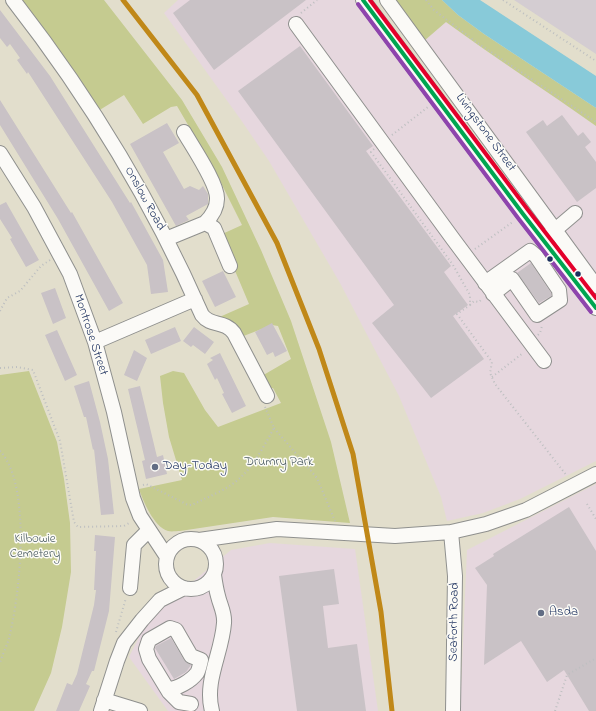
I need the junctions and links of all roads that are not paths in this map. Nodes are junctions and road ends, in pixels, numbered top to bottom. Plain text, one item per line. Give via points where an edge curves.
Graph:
1 (13, 0) edge
2 (363, 0) edge
3 (387, 0) edge
4 (297, 19) road end
5 (184, 132) dead end
6 (0, 153) edge
7 (575, 213) dead end
8 (205, 223) junction
9 (555, 230) junction
10 (166, 239) junction
11 (542, 240) junction
12 (230, 266) dead end
13 (596, 286) edge
14 (489, 288) junction
15 (195, 299) junction
16 (596, 308) edge
17 (95, 342) junction
18 (544, 361) dead end
19 (267, 396) road end
20 (596, 474) edge
21 (149, 530) junction
22 (451, 532) junction
23 (230, 537) junction
24 (199, 540) junction
25 (178, 542) junction
26 (167, 557) junction
27 (216, 558) junction
28 (168, 573) junction
29 (214, 575) junction
30 (200, 587) junction
31 (130, 588) road end
32 (184, 588) junction
33 (218, 596) junction
34 (160, 600) junction
35 (184, 684) junction
36 (168, 689) junction
37 (102, 705) edge
38 (140, 711) edge
39 (212, 711) edge
40 (453, 711) edge

1 - 10 street, Onslow Road via 83,98 119,155
2 - 11 street, Livingstone Street
3 - 9 street, Livingstone Street
4 - 14 street
5 - 8 street via 210,178 218,198 212,216
6 - 17 street, Montrose Street via 60,254
7 - 9 street
8 - 10 street
8 - 12 street via 214,228
9 - 11 street
9 - 13 street, Livingstone Street
10 - 15 street, Onslow Road
11 - 16 street, Livingstone Street
14 - 14 street via 503,270 530,251 559,290 560,300 537,314 512,280
14 - 18 street
15 - 17 street
15 - 19 street, Onslow Road via 205,319 230,327 234,332
17 - 21 street, Montrose Street via 120,436 130,487 140,516
20 - 22 street via 526,510 486,524
21 - 25 street
21 - 26 street, Montrose Street
21 - 31 street via 134,545
22 - 23 street via 395,536 277,529
22 - 40 street, Seaforth Road via 455,576
23 - 24 street
23 - 27 street
24 - 25 street
24 - 27 street via 210,547
25 - 26 street
26 - 28 street
27 - 29 street
28 - 32 street via 171,579
28 - 34 street
29 - 30 street
29 - 33 street
30 - 32 street
30 - 33 street
32 - 34 street
33 - 39 street via 224,622 211,681
34 - 37 street via 124,643
35 - 36 street
35 - 36 street via 181,692 191,704 179,702
35 - 36 street via 197,673 201,660 192,656 176,630 170,628 149,640 146,649 148,659
37 - 38 street

